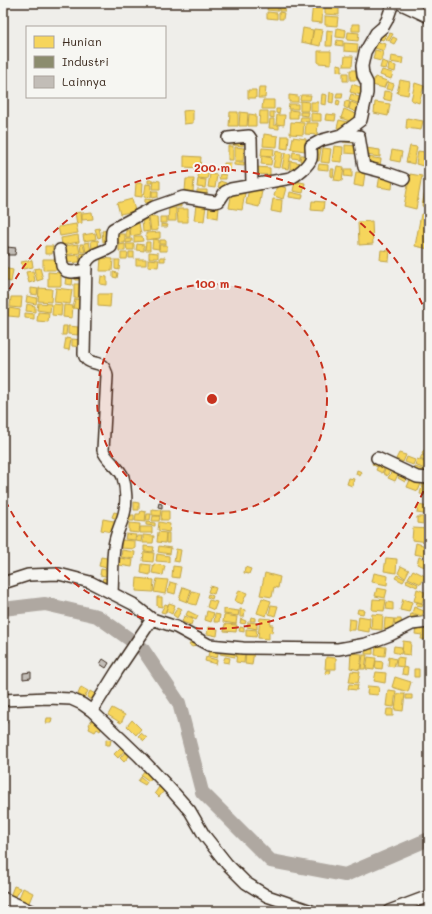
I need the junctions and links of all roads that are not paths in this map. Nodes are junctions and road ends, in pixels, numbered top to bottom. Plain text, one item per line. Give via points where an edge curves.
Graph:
1 (393, 3) edge
2 (399, 3) edge
3 (429, 17) edge
4 (341, 135) junction
5 (228, 138) dead end
6 (404, 178) dead end
7 (252, 185) junction
8 (60, 250) dead end
9 (86, 270) junction
10 (377, 458) dead end
11 (429, 478) edge
12 (3, 583) edge
13 (112, 594) junction
14 (151, 622) junction
15 (429, 622) edge
16 (3, 700) edge
17 (92, 711) junction
18 (429, 896) edge
19 (3, 898) edge
20 (31, 911) edge
21 (311, 911) edge
22 (389, 911) edge

1 - 4 street via 383,27 376,33 365,52 362,66 367,93 361,120
2 - 3 street
4 - 6 street via 359,136 364,167
4 - 7 street via 311,146 310,159 296,176
5 - 7 street via 249,136 251,139
7 - 9 street via 230,189 215,202 183,197 154,207 113,229 111,247 91,256 86,264
8 - 9 street via 62,266 66,271
9 - 13 street via 84,354 88,361 102,365 106,370 103,450 104,455 123,477 125,497 124,514 114,546
10 - 11 street via 417,477
12 - 13 street via 28,575 59,574 90,582
13 - 14 street via 133,604
14 - 15 street via 176,627 209,645 251,649 338,649 366,644 412,624
14 - 17 street
16 - 17 street via 71,700
17 - 21 street via 174,793 223,858 246,883 267,896
18 - 22 street
19 - 20 street

